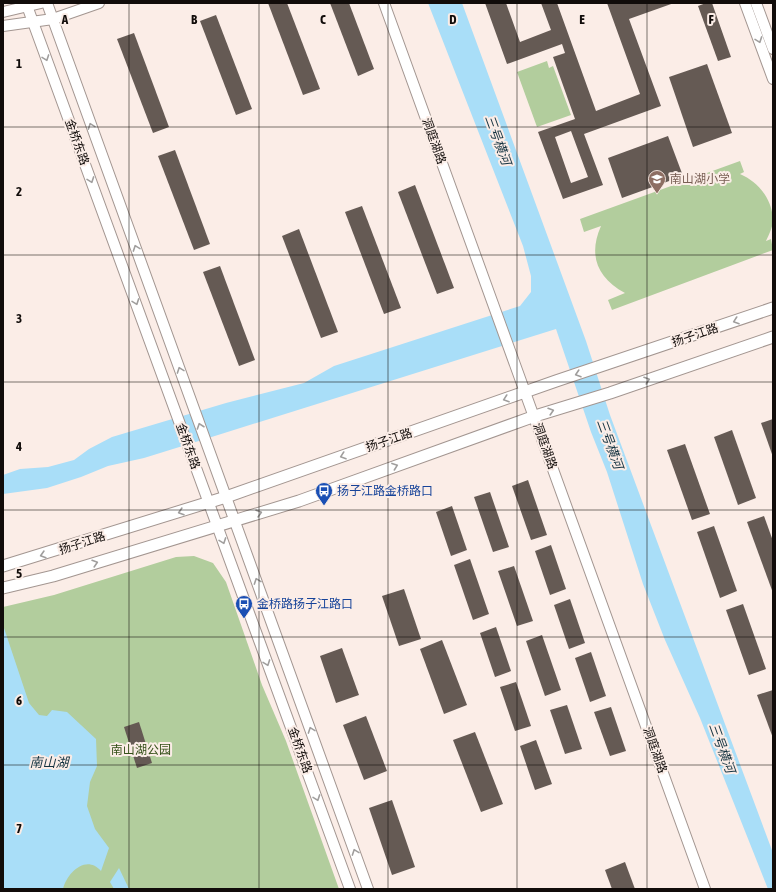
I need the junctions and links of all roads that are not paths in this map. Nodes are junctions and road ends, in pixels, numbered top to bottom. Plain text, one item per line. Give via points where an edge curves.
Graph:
1 (41, 3) edge
2 (48, 3) edge
3 (99, 3) edge
4 (384, 3) edge
5 (745, 3) edge
6 (756, 3) edge
7 (27, 5) edge
8 (3, 12) edge
9 (52, 18) junction
10 (33, 22) junction
11 (3, 26) edge
12 (773, 49) edge
13 (773, 79) edge
14 (773, 308) edge
15 (773, 338) edge
16 (526, 392) junction
17 (535, 416) junction
18 (226, 497) junction
19 (208, 503) junction
20 (235, 520) junction
21 (217, 525) junction
22 (3, 566) edge
23 (3, 588) edge
24 (350, 889) edge
25 (368, 889) edge
26 (705, 889) edge

1 - 7 street
2 - 9 street, 金桥东路
3 - 9 street
4 - 16 street, 洞庭湖路
5 -> 13 street
6 - 12 street
7 - 8 street
7 - 10 street, 金桥东路
9 - 10 street
18 -> 9 street, 金桥东路
10 - 11 street
10 -> 19 street, 金桥东路
14 -> 16 main road, 扬子江路
17 -> 15 main road, 扬子江路
16 - 17 street, 洞庭湖路
16 -> 18 main road, 扬子江路
20 -> 17 main road, 扬子江路 via 299,501
17 - 26 street, 洞庭湖路
18 - 19 main road, 扬子江路
18 - 20 street, 金桥东路
19 - 21 street, 金桥东路
19 -> 22 main road, 扬子江路
20 - 21 main road, 扬子江路
25 -> 20 street, 金桥东路
23 -> 21 main road, 扬子江路 via 53,576
21 -> 24 street, 金桥东路

